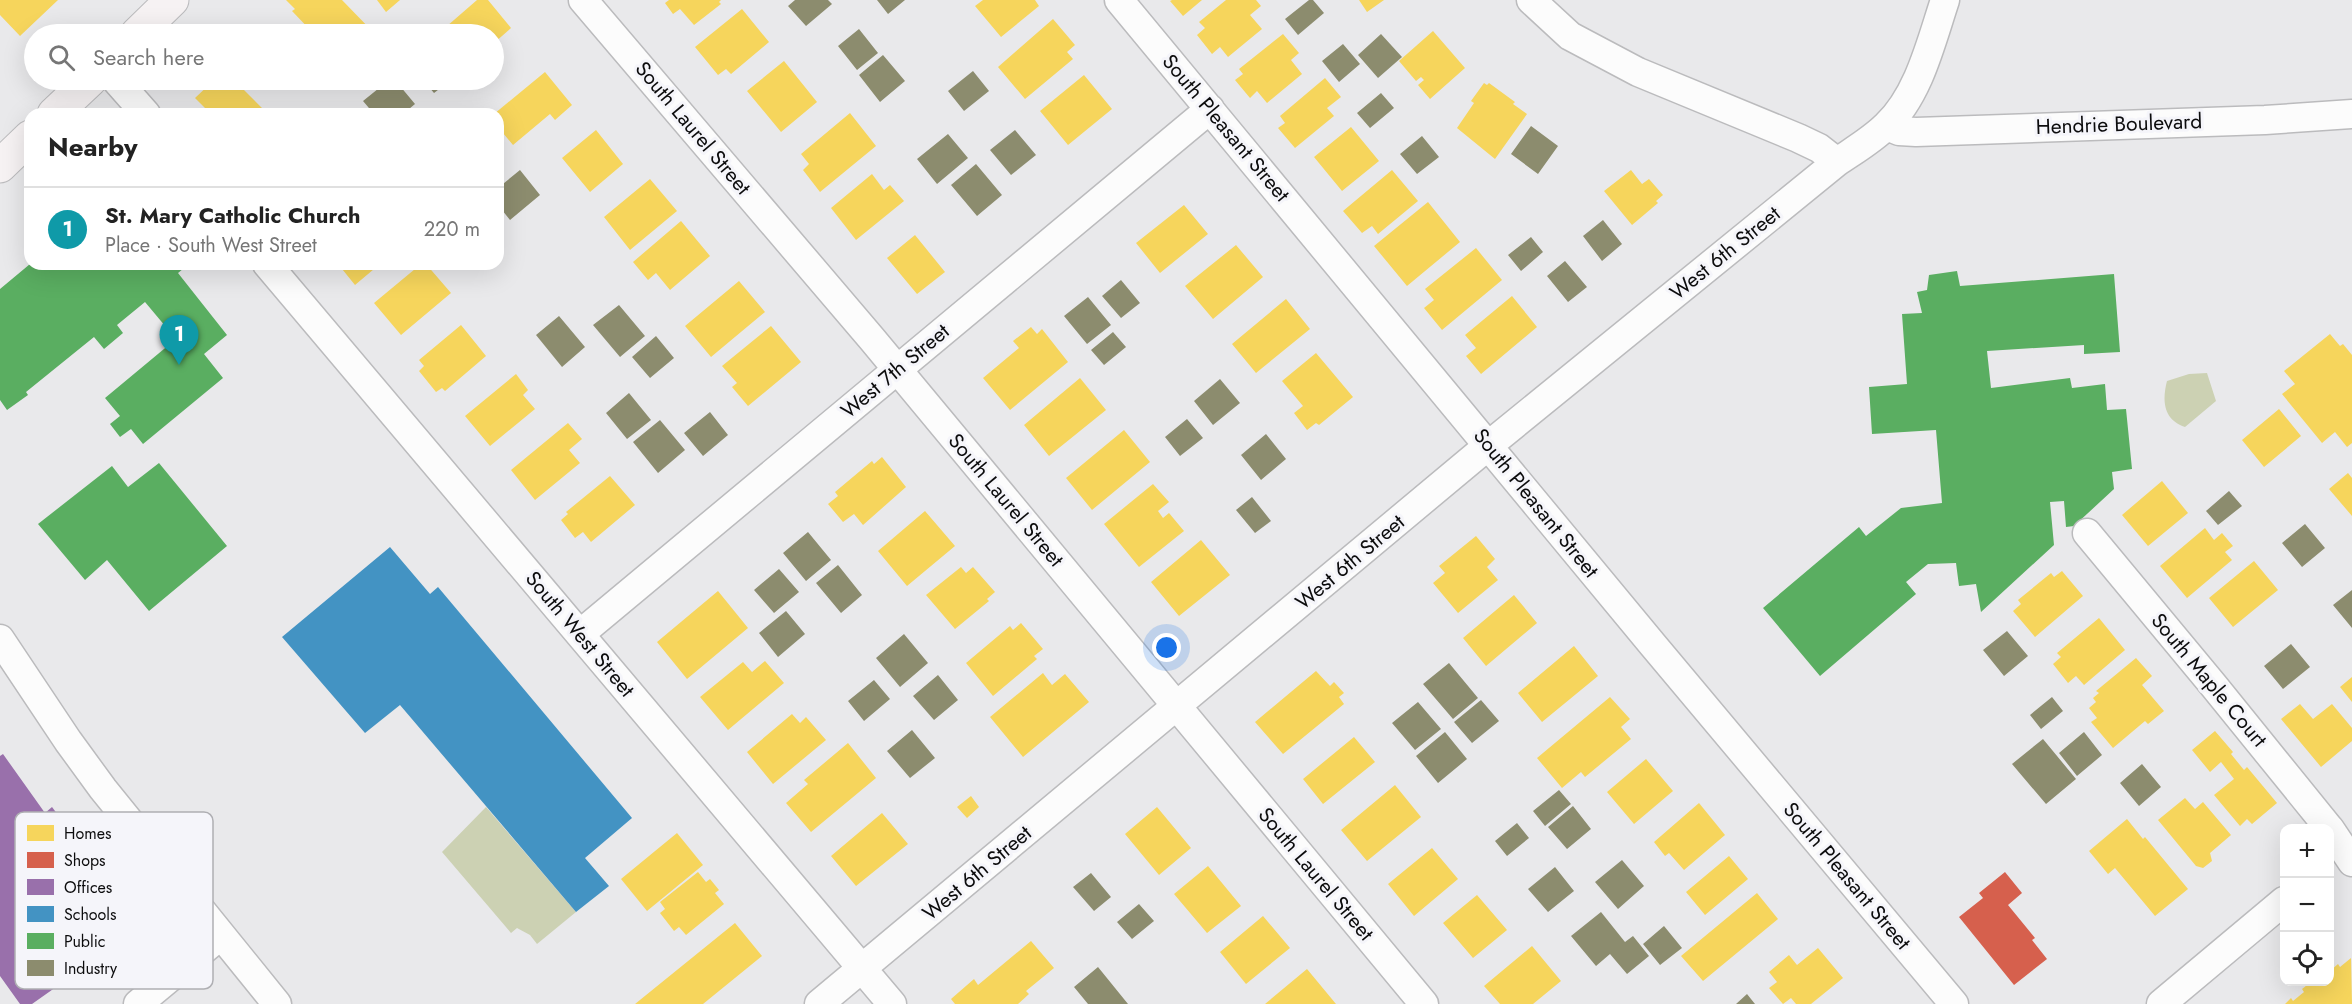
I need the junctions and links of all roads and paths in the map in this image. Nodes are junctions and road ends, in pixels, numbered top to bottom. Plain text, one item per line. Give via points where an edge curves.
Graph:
1 (172, 0) edge
2 (583, 0) edge
3 (1119, 0) edge
4 (1531, 0) edge
5 (1945, 0) edge
6 (147, 24) edge
7 (79, 90) edge
8 (125, 90) edge
9 (60, 108) edge
10 (141, 108) edge
11 (1210, 109) junction
12 (2352, 114) edge
13 (1887, 126) junction
14 (24, 143) edge
15 (1837, 162) junction
16 (0, 166) edge
17 (272, 270) edge
18 (896, 369) junction
19 (1489, 445) junction
20 (2087, 533) dead end
21 (580, 634) junction
22 (0, 639) edge
23 (1178, 707) junction
24 (123, 812) edge
25 (2339, 847) edge
26 (2280, 904) edge
27 (213, 925) edge
28 (221, 935) junction
29 (213, 942) edge
30 (863, 968) junction
31 (156, 989) edge
32 (138, 1004) edge
33 (277, 1004) edge
34 (819, 1004) edge
35 (892, 1004) edge
36 (1424, 1004) edge
37 (1954, 1004) edge
38 (2161, 1004) edge

1 - 6 street
2 - 18 street, South Laurel Street
3 - 11 street, South Pleasant Street
4 - 15 street via 1570,36 1638,72 1798,138 1820,148
5 - 13 street, West 6th Street via 1915,84
7 - 9 street
8 - 10 street
11 - 18 street, West 7th Street
11 - 19 street, South Pleasant Street
12 - 13 street, Hendrie Boulevard via 1928,131 1899,131
13 - 15 street, West 6th Street
14 - 16 street
15 - 19 street, West 6th Street
17 - 21 street, South West Street
18 - 21 street, West 7th Street
18 - 23 street, South Laurel Street
19 - 23 street, West 6th Street
19 - 37 street, South Pleasant Street
20 - 25 street, South Maple Court via 2214,686
21 - 30 street, South West Street
22 - 24 street via 89,770
23 - 30 street, West 6th Street
23 - 36 street, South Laurel Street
26 - 38 street
27 - 28 street
28 - 29 street
28 - 33 street
30 - 34 street, West 6th Street
30 - 35 street, South West Street
31 - 32 street

